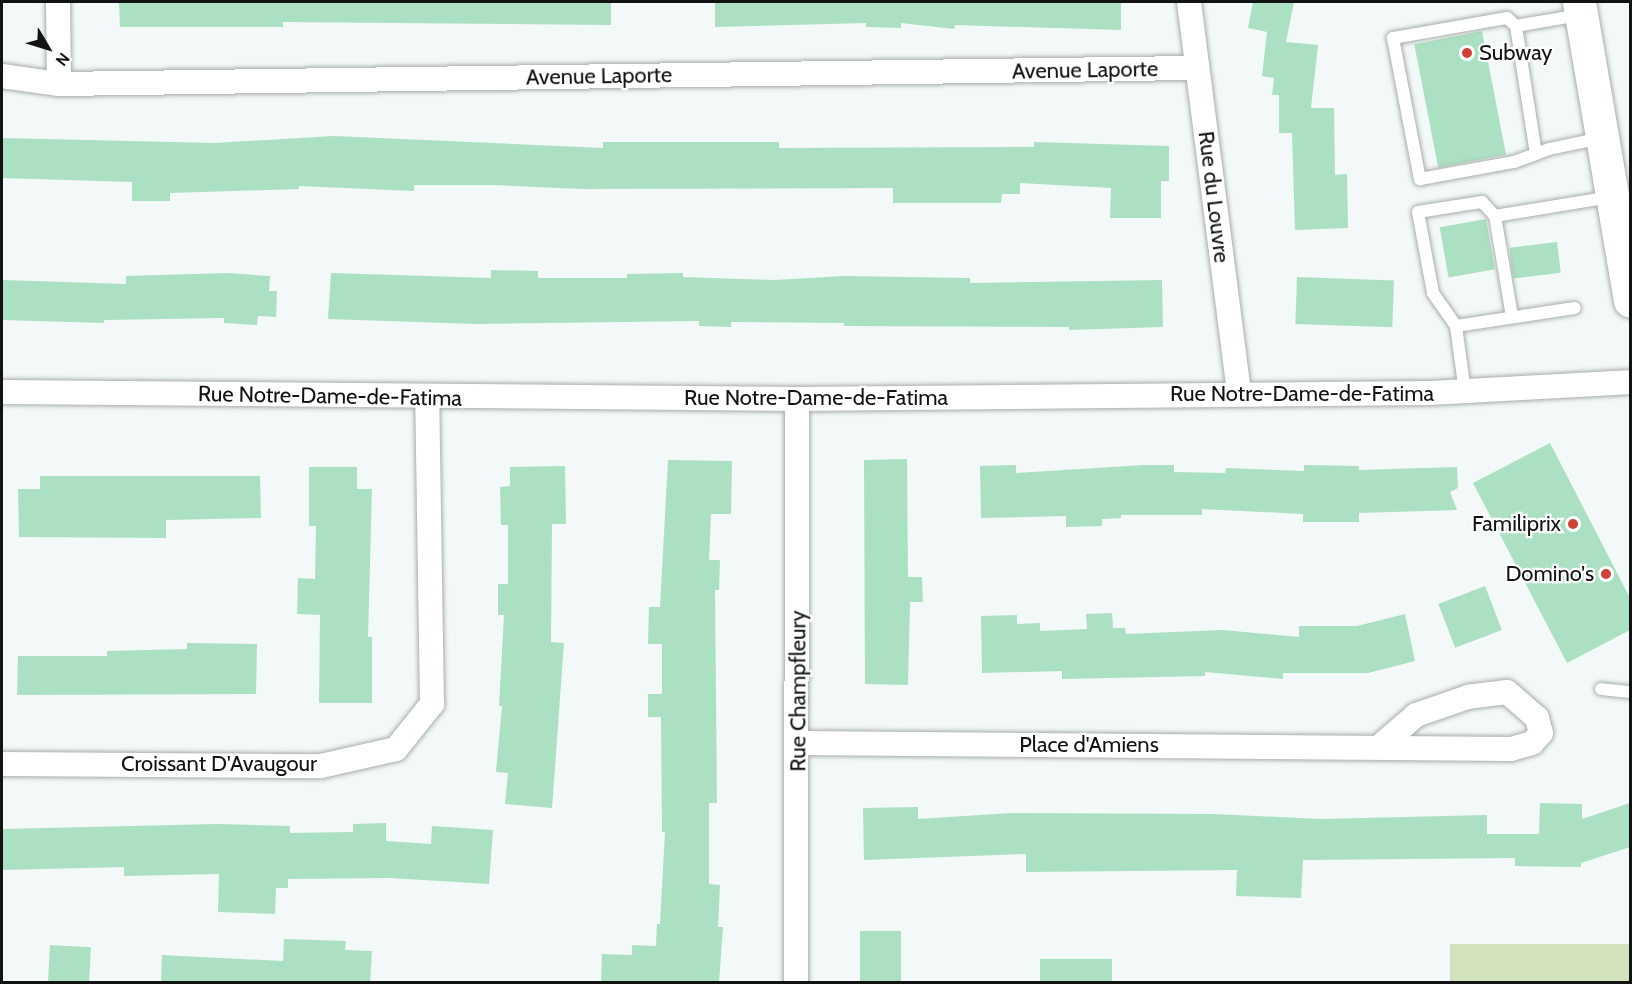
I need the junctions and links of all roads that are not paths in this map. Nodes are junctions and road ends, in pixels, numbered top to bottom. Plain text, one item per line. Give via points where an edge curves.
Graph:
1 (58, 2) edge
2 (1189, 2) edge
3 (1580, 8) edge
4 (1516, 26) junction
5 (1197, 68) junction
6 (2, 76) edge
7 (60, 84) junction
8 (1602, 138) junction
9 (1536, 154) junction
10 (1612, 197) junction
11 (1495, 216) junction
12 (1630, 301) edge
13 (1575, 308) dead end
14 (1512, 317) junction
15 (1456, 326) junction
16 (1630, 382) edge
17 (2, 392) edge
18 (1465, 392) junction
19 (1239, 393) junction
20 (428, 398) junction
21 (797, 399) junction
22 (1601, 689) dead end
23 (1630, 692) edge
24 (799, 743) junction
25 (1379, 747) junction
26 (2, 764) edge
27 (796, 982) edge

1 - 7 street
2 - 5 street, Rue du Louvre
3 - 4 lane
3 - 8 street
4 - 9 lane
4 - 9 lane via 1507,18 1393,38 1420,179 1514,162
5 - 7 street, Avenue Laporte
5 - 19 street, Rue du Louvre
6 - 7 street, Avenue Laporte
8 - 9 lane
8 - 10 street
10 - 11 lane
10 - 12 street
11 - 14 lane
11 - 15 lane via 1482,202 1418,212 1433,293
13 - 14 lane
14 - 15 lane
15 - 18 lane
16 - 18 street, Rue Notre-Dame-de-Fatima
17 - 20 street, Rue Notre-Dame-de-Fatima
18 - 19 street, Rue Notre-Dame-de-Fatima
19 - 21 street, Rue Notre-Dame-de-Fatima
20 - 21 street, Rue Notre-Dame-de-Fatima
20 - 26 street, Croissant D'Avaugour via 432,704 396,749 321,766
21 - 24 street, Rue Champfleury
22 - 23 lane
24 - 25 street, Place d'Amiens
24 - 27 street, Rue Champfleury
25 - 25 street, Place d'Amiens via 1511,749 1532,743 1541,733 1537,718 1507,692 1468,697 1416,715

